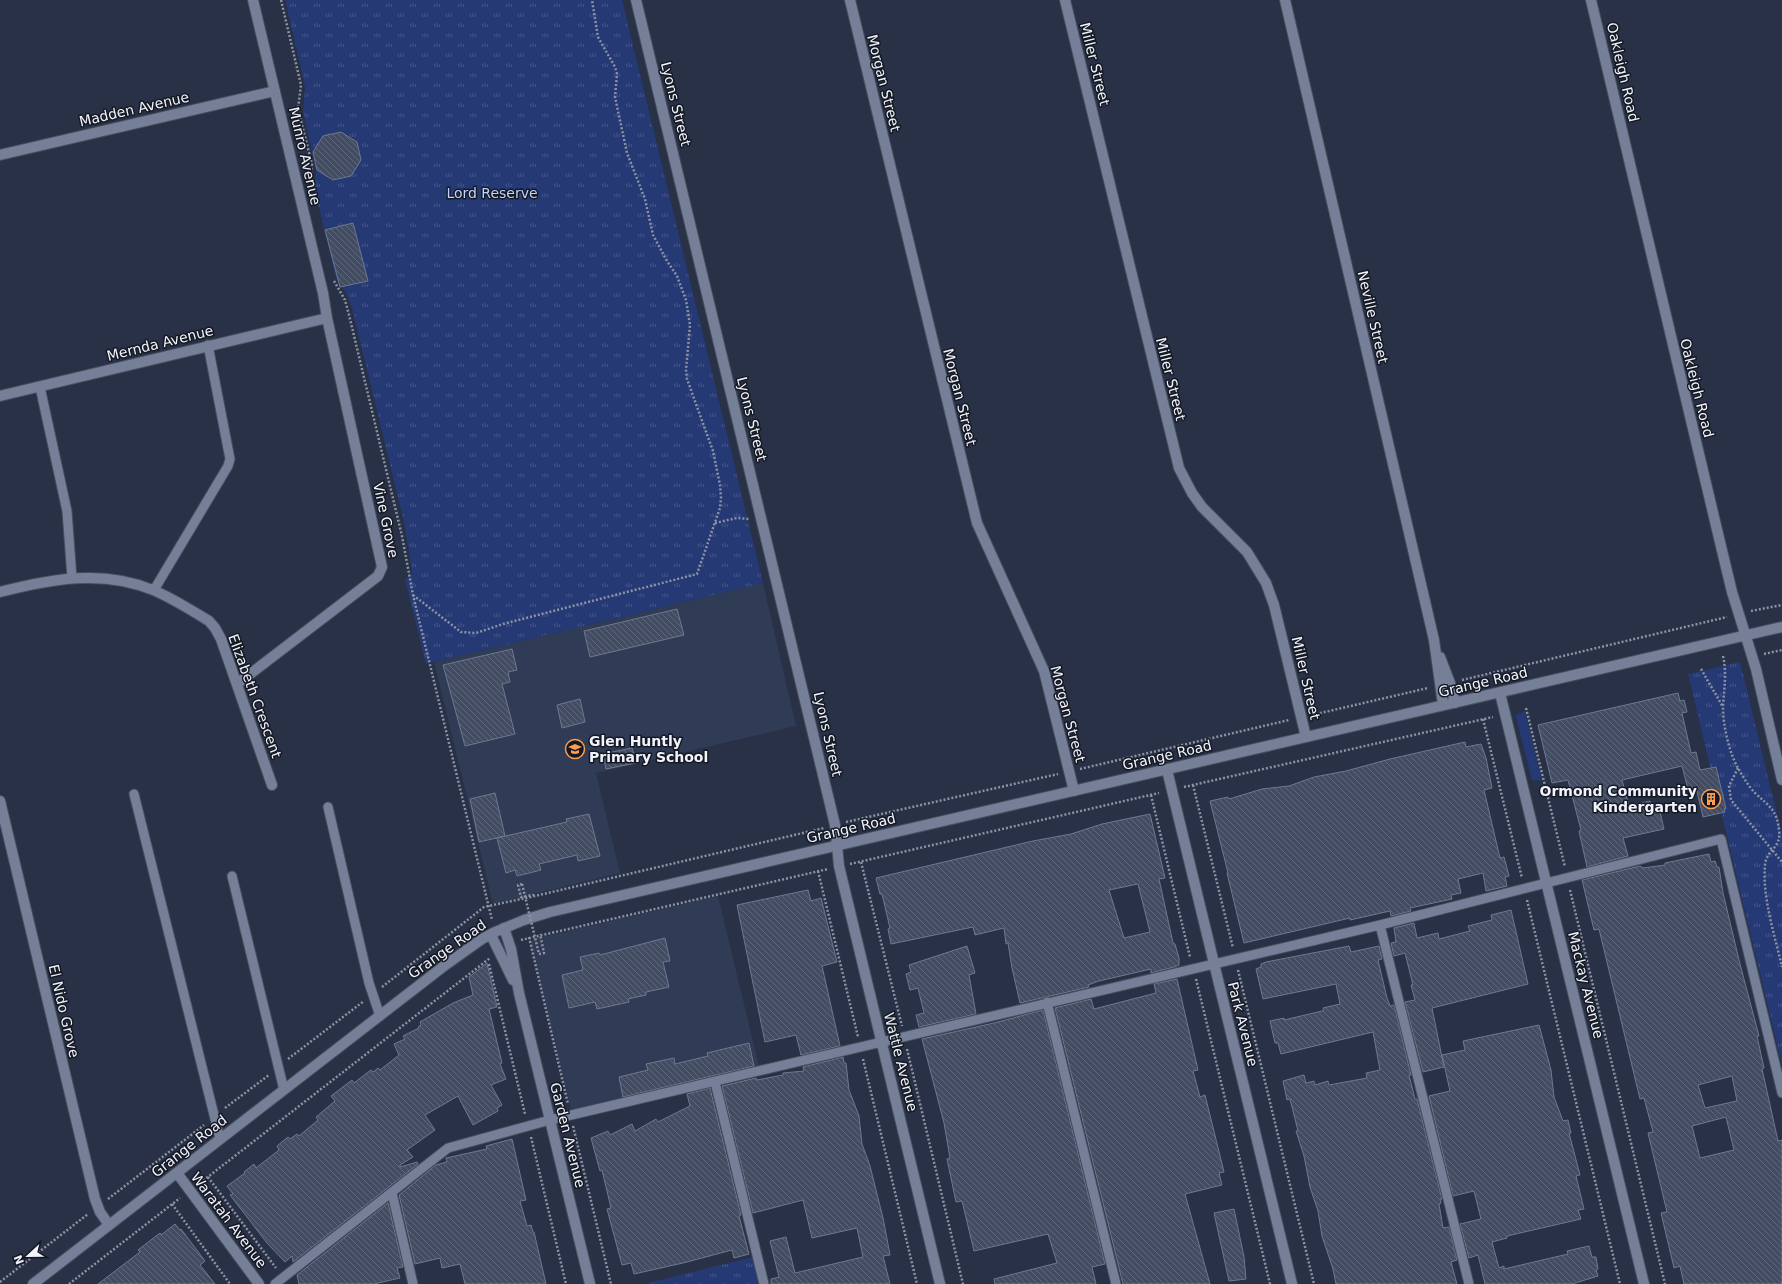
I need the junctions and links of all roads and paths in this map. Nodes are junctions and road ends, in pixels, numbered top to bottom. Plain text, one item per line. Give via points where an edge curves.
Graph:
1 (253, 0) edge
2 (281, 0) edge
3 (592, 0) edge
4 (636, 0) edge
5 (850, 0) edge
6 (1064, 0) edge
7 (1285, 0) edge
8 (1591, 0) edge
9 (275, 90) junction
10 (0, 155) edge
11 (310, 187) dead end
12 (333, 280) dead end
13 (327, 318) junction
14 (208, 345) junction
15 (40, 387) junction
16 (0, 396) edge
17 (750, 519) dead end
18 (714, 523) junction
19 (72, 578) junction
20 (154, 590) junction
21 (0, 592) edge
22 (413, 594) junction
23 (1782, 605) edge
24 (1750, 611) dead end
25 (1782, 627) edge
26 (1746, 636) junction
27 (1434, 640) junction
28 (1782, 650) edge
29 (1764, 654) dead end
30 (1722, 656) dead end
31 (1701, 669) dead end
32 (237, 684) junction
33 (1500, 693) junction
34 (1455, 703) junction
35 (1444, 705) junction
36 (1526, 708) dead end
37 (1723, 708) junction
38 (1505, 714) junction
39 (1483, 719) junction
40 (1306, 737) junction
41 (1738, 768) junction
42 (1167, 770) junction
43 (1782, 780) edge
44 (1193, 785) junction
45 (272, 786) dead end
46 (1172, 790) junction
47 (1074, 791) junction
48 (134, 794) dead end
49 (1151, 795) junction
50 (0, 801) edge
51 (328, 807) dead end
52 (837, 846) junction
53 (1772, 851) junction
54 (861, 862) junction
55 (1782, 862) edge
56 (839, 866) junction
57 (818, 872) junction
58 (232, 876) dead end
59 (1567, 878) junction
60 (1547, 884) junction
61 (1524, 889) junction
62 (535, 896) dead end
63 (1380, 925) junction
64 (497, 932) junction
65 (540, 934) junction
66 (511, 950) junction
67 (500, 954) junction
68 (1235, 958) junction
69 (1214, 963) junction
70 (1782, 967) edge
71 (1193, 968) junction
72 (518, 993) junction
73 (1048, 1002) junction
74 (380, 1016) junction
75 (905, 1038) junction
76 (882, 1043) junction
77 (861, 1048) junction
78 (715, 1082) junction
79 (284, 1090) junction
80 (1782, 1093) edge
81 (550, 1120) junction
82 (220, 1140) junction
83 (177, 1173) junction
84 (208, 1177) junction
85 (190, 1191) junction
86 (392, 1193) junction
87 (172, 1204) junction
88 (109, 1225) junction
89 (283, 1278) junction
90 (33, 1284) edge
91 (69, 1284) edge
92 (230, 1284) edge
93 (259, 1284) edge
94 (276, 1284) edge
95 (413, 1284) edge
96 (590, 1284) edge
97 (764, 1284) edge
98 (917, 1284) edge
99 (940, 1284) edge
100 (963, 1284) edge
101 (1116, 1284) edge
102 (1270, 1284) edge
103 (1292, 1284) edge
104 (1314, 1284) edge
105 (1469, 1284) edge
106 (1620, 1284) edge
107 (1644, 1284) edge
108 (1665, 1284) edge

1 - 9 street, Munro Avenue
2 - 11 path via 301,85 298,108 312,164
3 - 18 path via 598,37 617,74 615,97 627,153 646,199 653,235 677,276 686,300 690,325 687,379 708,433 720,485 720,508
4 - 52 street, Lyons Street via 834,817
5 - 47 street, Morgan Street via 977,524 1044,671
6 - 40 street, Miller Street via 1179,468 1202,507 1247,552 1266,583 1274,605
7 - 27 street, Neville Street
8 - 26 street, Oakleigh Road via 1719,538
9 - 10 street, Madden Avenue
9 - 13 street, Munro Avenue
12 - 22 path via 345,300 349,315 402,536
13 - 14 street, Mernda Avenue
13 - 32 street, Vine Grove via 382,567 378,576
14 - 15 street, Mernda Avenue
14 - 20 lane via 230,459
15 - 16 street, Mernda Avenue
15 - 19 lane via 67,511
17 - 18 path via 737,518
18 - 22 path via 697,574 476,633 461,632
19 - 20 street, Elizabeth Crescent via 108,578
19 - 21 street, Elizabeth Crescent
20 - 32 street, Elizabeth Crescent via 209,621 221,639
22 - 64 path
23 - 24 path
25 - 26 street, Grange Road
26 - 33 street, Grange Road
26 - 43 street, Oakleigh Road
27 - 34 street, Neville Street
27 - 35 street, Neville Street
28 - 29 path
30 - 37 path via 1725,665
31 - 37 path
32 - 45 street, Elizabeth Crescent
33 - 34 street, Grange Road
33 - 38 street, Mackay Avenue
34 - 35 street, Grange Road
35 - 40 street, Grange Road
36 - 59 path
37 - 41 path via 1724,721
38 - 39 path
38 - 60 street, Mackay Avenue
39 - 44 path
39 - 61 path
40 - 42 street, Grange Road
41 - 53 path via 1751,788 1767,802 1777,820 1780,837
41 - 53 path via 1729,786 1731,800
42 - 46 street, Park Avenue
42 - 47 street, Grange Road
44 - 46 path
44 - 68 path
46 - 49 path
46 - 69 street, Park Avenue
47 - 52 street, Grange Road
48 - 82 lane
49 - 54 path
49 - 71 path
50 - 88 street, El Nido Grove via 95,1199
51 - 74 lane via 369,983
52 - 56 street, Wattle Avenue
52 - 64 street, Grange Road via 550,912
53 - 55 path
53 - 70 path via 1766,862 1765,879
54 - 56 path
54 - 75 path
56 - 57 path
56 - 76 street, Wattle Avenue
57 - 65 path
57 - 77 path
58 - 79 lane
59 - 60 lane
59 - 80 lane via 1721,839
59 - 108 path
60 - 61 lane
60 - 107 street, Mackay Avenue
61 - 63 lane
61 - 106 path
62 - 65 path, bridge via 533,895 521,897 518,885 522,884 539,954 544,953
63 - 68 lane
63 - 105 lane
64 - 66 street, Garden Avenue
64 - 67 street, Garden Avenue
64 - 74 street, Grange Road via 444,966
65 - 66 path via 519,940 521,946
66 - 72 street, Garden Avenue
67 - 72 street, Garden Avenue
67 - 84 path via 489,958
68 - 69 lane
68 - 104 path
69 - 71 lane
69 - 103 street, Park Avenue
71 - 73 lane
71 - 102 path
72 - 81 street, Garden Avenue
73 - 75 lane
73 - 101 lane
74 - 79 street, Grange Road
75 - 76 lane
75 - 100 path
76 - 77 lane
76 - 99 street, Wattle Avenue
77 - 78 lane
77 - 98 path
78 - 81 lane
78 - 97 lane
79 - 82 street, Grange Road
81 - 86 lane via 448,1148
81 - 96 street, Garden Avenue
82 - 83 street, Grange Road
83 - 85 street, Waratah Avenue
83 - 88 street, Grange Road
84 - 85 path
84 - 89 path
85 - 87 path
85 - 93 street, Waratah Avenue
86 - 89 lane
86 - 95 lane
87 - 91 path
87 - 92 path
88 - 90 street, Grange Road
89 - 94 lane

